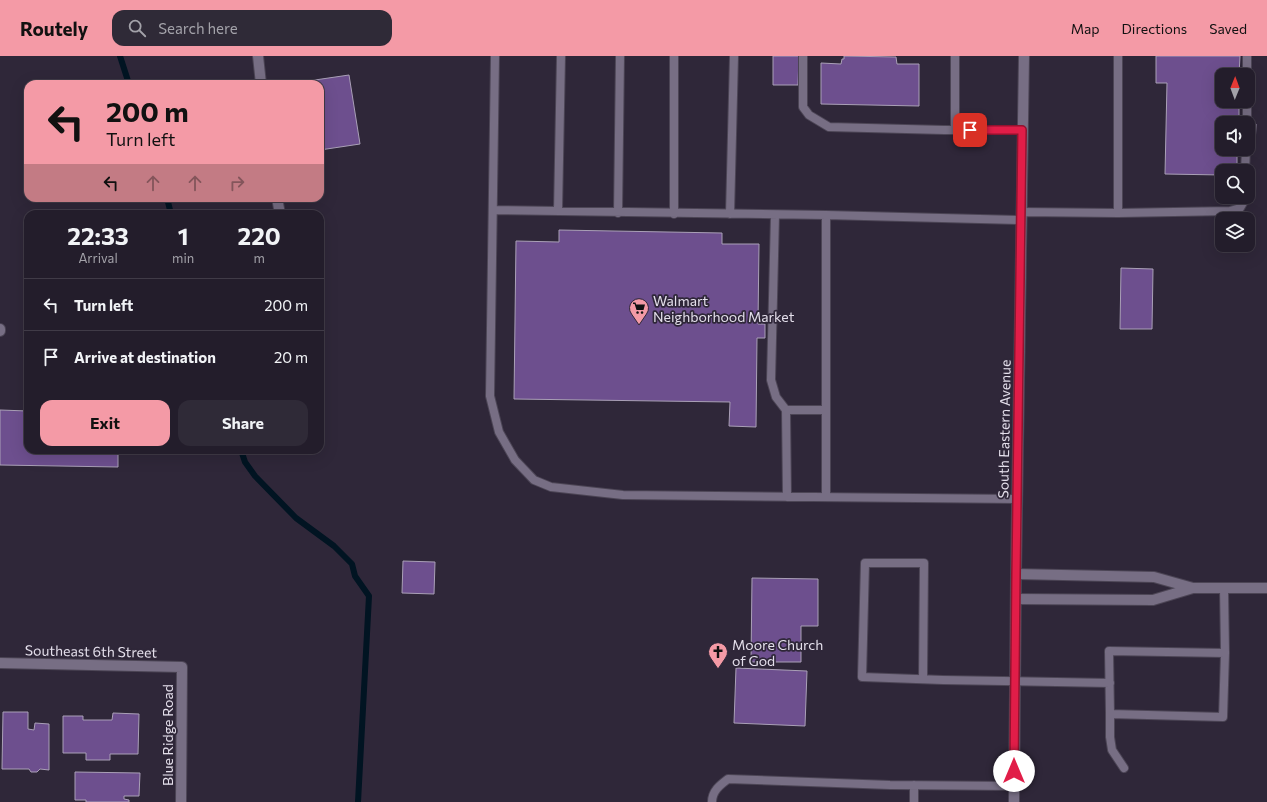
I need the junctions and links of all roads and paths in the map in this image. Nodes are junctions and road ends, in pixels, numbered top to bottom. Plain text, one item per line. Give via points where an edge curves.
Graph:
1 (258, 56) edge
2 (495, 56) edge
3 (561, 56) edge
4 (620, 56) edge
5 (674, 56) edge
6 (734, 56) edge
7 (803, 56) edge
8 (955, 56) edge
9 (1024, 56) edge
10 (1118, 56) edge
11 (1247, 56) edge
12 (1247, 68) edge
13 (261, 80) edge
14 (955, 130) junction
15 (1022, 130) junction
16 (1242, 204) edge
17 (493, 210) junction
18 (558, 212) junction
19 (618, 212) junction
20 (1118, 213) junction
21 (674, 214) junction
22 (730, 214) junction
23 (775, 215) junction
24 (826, 216) junction
25 (1021, 216) junction
26 (786, 410) junction
27 (826, 410) junction
28 (787, 497) junction
29 (826, 497) junction
30 (1017, 499) junction
31 (1016, 574) junction
32 (1193, 588) junction
33 (1224, 588) junction
34 (1267, 588) edge
35 (1016, 599) junction
36 (1225, 653) junction
37 (0, 663) edge
38 (182, 667) joint
39 (922, 679) junction
40 (1015, 681) junction
41 (1110, 683) junction
42 (1110, 714) junction
43 (1124, 768) dead end
44 (914, 785) junction
45 (1014, 786) junction
46 (181, 802) edge
47 (712, 802) edge
48 (914, 802) edge
49 (1014, 802) edge

1 - 13 street
2 - 17 lane
3 - 18 lane
4 - 19 lane
5 - 21 lane
6 - 22 lane
7 - 14 lane via 803,106 809,114 830,127
8 - 14 lane
9 - 15 street, South Eastern Avenue
10 - 20 lane
11 - 12 lane
14 - 15 lane
15 - 25 street, South Eastern Avenue
16 - 20 lane via 1240,208 1230,211
17 - 18 lane
17 - 28 lane via 490,396 499,432 516,460 534,480 551,487 624,495
18 - 19 lane
19 - 21 lane
20 - 25 lane
21 - 22 lane
22 - 23 lane
23 - 24 lane
23 - 26 lane via 771,380 776,397
24 - 25 lane
24 - 27 lane
25 - 30 street, South Eastern Avenue
26 - 27 lane
26 - 28 lane
27 - 29 lane
28 - 29 lane
29 - 30 lane
30 - 31 street, South Eastern Avenue
31 - 32 street via 1154,577
31 - 35 street, South Eastern Avenue
32 - 33 street
32 - 35 street via 1153,600
33 - 34 street
33 - 36 lane
35 - 40 street, South Eastern Avenue
36 - 41 lane via 1109,650
36 - 42 lane via 1223,717
37 - 38 street, Southeast 6th Street
38 - 46 street, Blue Ridge Road
39 - 39 lane via 862,677 865,563 924,564
39 - 40 lane
40 - 41 lane
40 - 45 street, South Eastern Avenue
41 - 42 lane
42 - 43 lane via 1112,750
44 - 45 lane
44 - 47 lane via 728,779 718,786
44 - 48 lane
45 - 49 street, South Eastern Avenue

